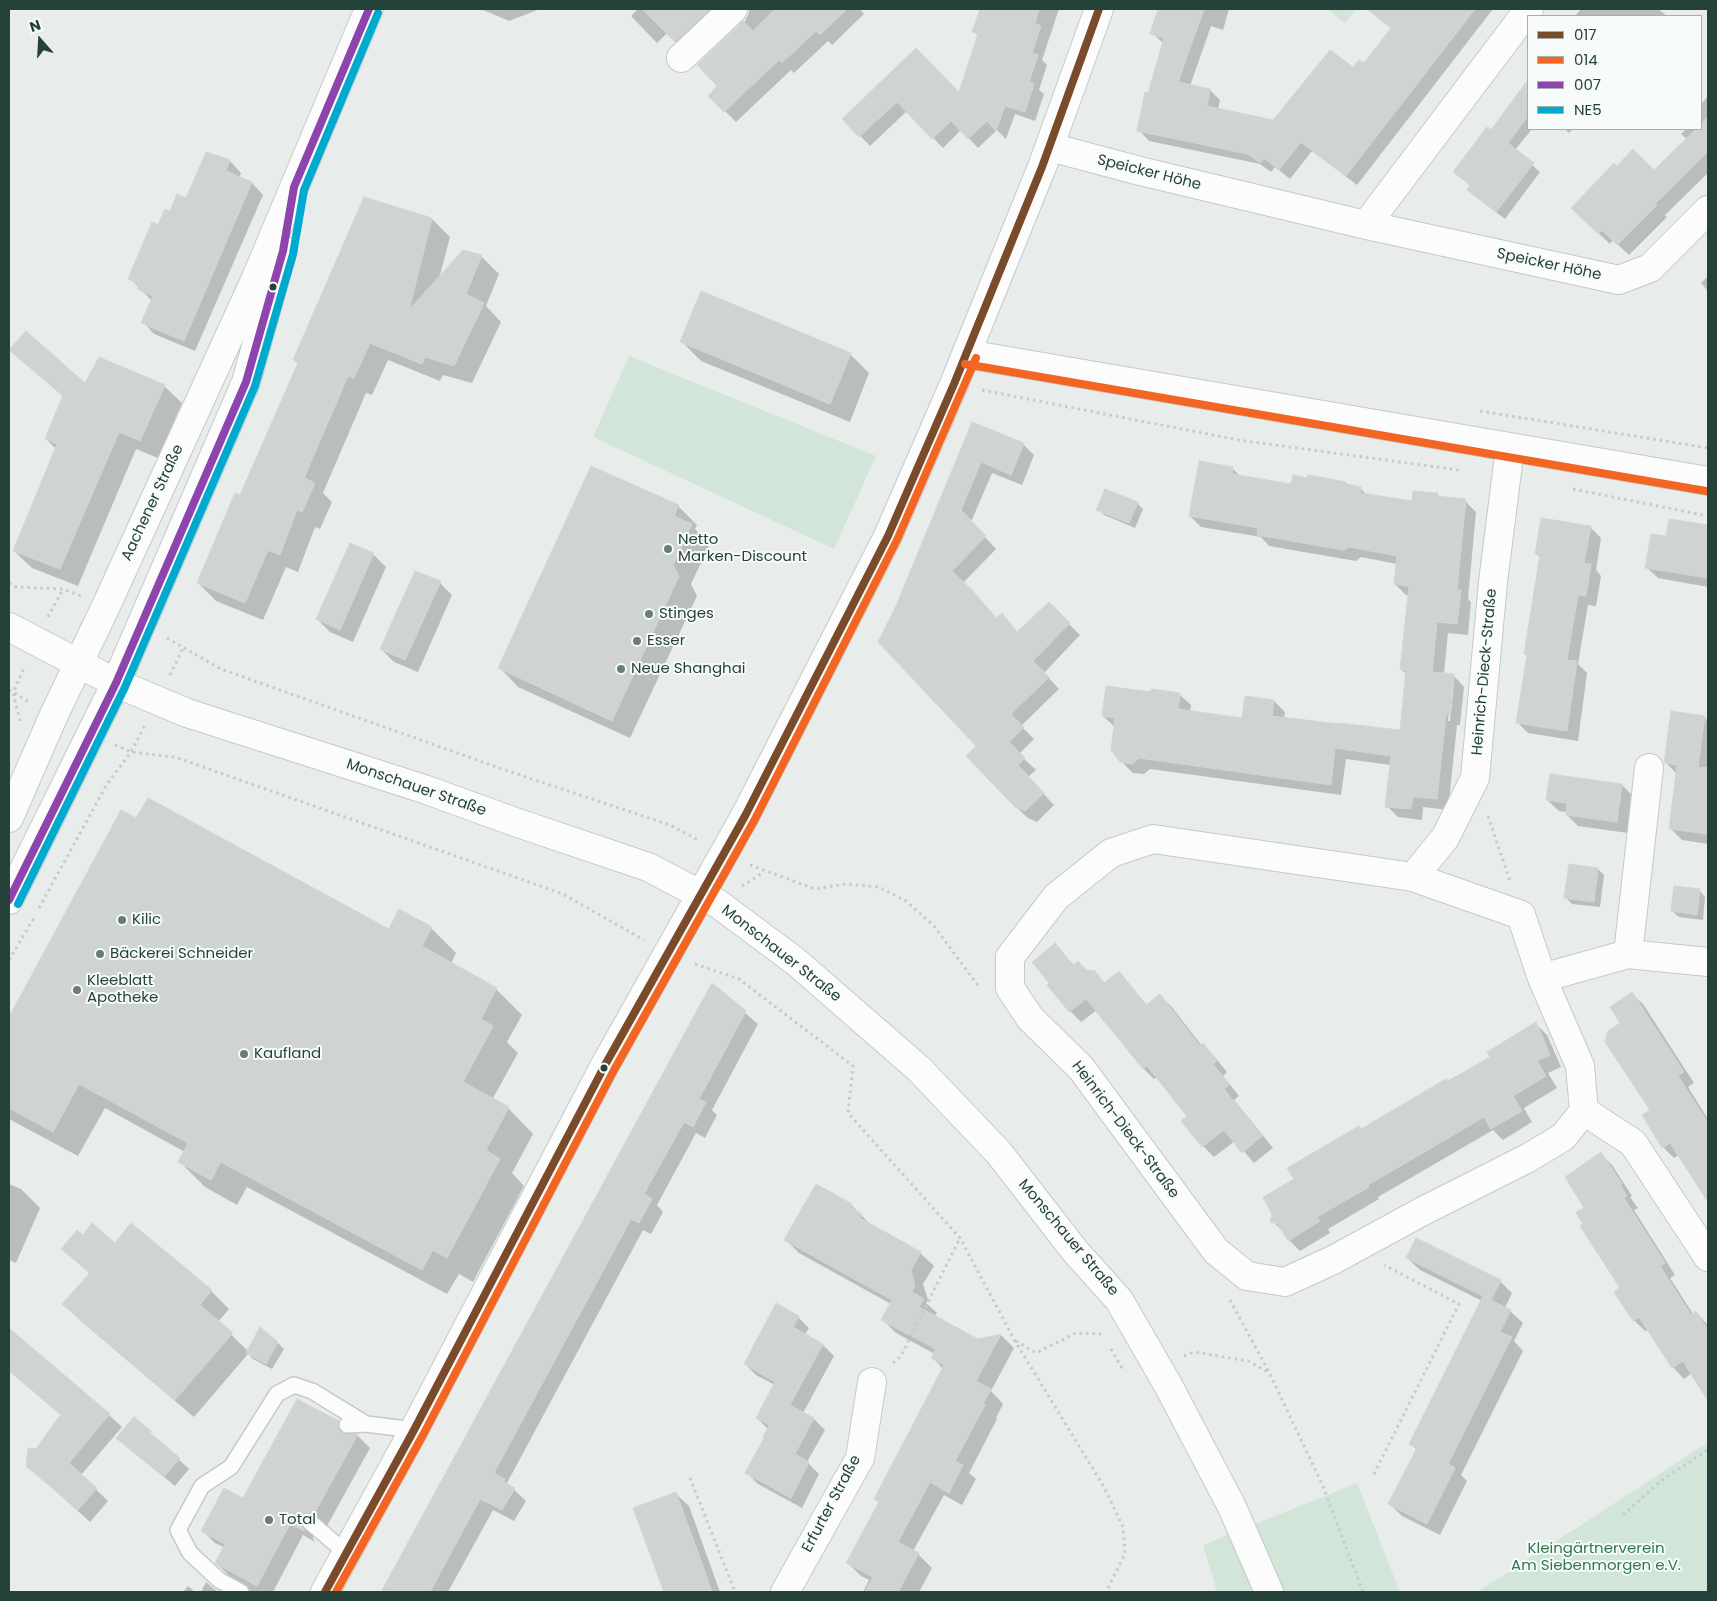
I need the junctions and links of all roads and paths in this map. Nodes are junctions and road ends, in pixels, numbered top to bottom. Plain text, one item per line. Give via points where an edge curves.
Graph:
1 (733, 9) edge
2 (1099, 9) edge
3 (1529, 9) edge
4 (365, 19) edge
5 (681, 58) dead end
6 (1050, 147) junction
7 (298, 176) junction
8 (1708, 210) edge
9 (1366, 225) junction
10 (967, 354) junction
11 (954, 384) junction
12 (1510, 448) junction
13 (1506, 476) junction
14 (1708, 481) edge
15 (1564, 487) dead end
16 (1708, 516) edge
17 (9, 583) edge
18 (63, 589) dead end
19 (9, 627) edge
20 (78, 664) junction
21 (116, 683) junction
22 (156, 702) junction
23 (92, 733) junction
24 (131, 752) junction
25 (1648, 768) dead end
26 (1475, 778) junction
27 (9, 818) edge
28 (724, 854) junction
29 (1412, 878) junction
30 (701, 893) junction
31 (9, 900) edge
32 (1521, 915) junction
33 (668, 954) junction
34 (1628, 954) junction
35 (9, 960) edge
36 (1708, 962) edge
37 (1542, 978) junction
38 (982, 990) dead end
39 (1584, 1111) junction
40 (960, 1238) junction
41 (1352, 1249) junction
42 (1708, 1257) edge
43 (1225, 1292) dead end
44 (872, 1382) joint
45 (366, 1424) junction
46 (347, 1425) dead end
47 (414, 1430) junction
48 (1708, 1450) edge
49 (1374, 1474) dead end
50 (690, 1478) dead end
51 (1623, 1515) dead end
52 (310, 1522) dead end
53 (346, 1553) junction
54 (241, 1592) edge
55 (325, 1592) edge
56 (734, 1592) edge
57 (785, 1592) edge
58 (1106, 1592) edge
59 (1269, 1592) edge
60 (1363, 1592) edge

1 - 5 street
2 - 6 street
3 - 9 street
4 - 7 street, Aachener Straße
6 - 9 street, Speicker Höhe
6 - 10 street
7 - 20 street, Aachener Straße via 256,278
7 - 21 street, Aachener Straße via 283,251 246,382
8 - 9 street, Speicker Höhe via 1650,268 1619,280
10 - 11 street
10 - 12 street
11 - 13 path via 1238,440
11 - 28 street via 888,536 848,618
12 - 13 street, Heinrich-Dieck-Straße
12 - 14 street
13 - 26 street, Heinrich-Dieck-Straße
15 - 16 path
17 - 18 path via 16,587
19 - 20 street, Monschauer Straße
20 - 21 street, Monschauer Straße
20 - 27 street, Aachener Straße
21 - 22 street, Monschauer Straße
21 - 23 street, Aachener Straße
22 - 24 path
22 - 28 path via 183,648 221,669 670,825
22 - 30 street, Monschauer Straße via 424,789 648,867
23 - 24 path
23 - 31 street, Aachener Straße
24 - 33 path via 175,757 563,894
24 - 35 path via 106,784
25 - 34 street
26 - 29 street, Heinrich-Dieck-Straße via 1445,838
26 - 32 path
28 - 30 street
28 - 38 path via 815,889 846,884 880,887 900,897 934,926
29 - 32 street, Heinrich-Dieck-Straße
29 - 41 street, Heinrich-Dieck-Straße via 1152,839 1111,853 1056,897 1010,957 1010,988 1030,1018 1080,1068 1216,1252 1247,1276 1285,1282
30 - 33 street
30 - 59 street, Monschauer Straße via 795,961 918,1069 999,1153 1075,1251 1119,1300 1232,1507
32 - 37 street
33 - 40 path via 739,979 853,1066 848,1113
33 - 47 street via 568,1134
34 - 36 street
34 - 37 street
37 - 39 street via 1580,1066
39 - 41 street, Heinrich-Dieck-Straße via 1563,1136 1528,1158
39 - 42 street via 1634,1143
40 - 44 path via 901,1356
40 - 58 path via 1015,1341 1104,1486 1123,1528 1125,1554
41 - 49 path via 1459,1304
43 - 60 path via 1269,1372 1322,1484
44 - 57 street, Erfurter Straße via 860,1458
45 - 46 lane
45 - 47 lane
45 - 54 lane via 312,1391 294,1385 277,1394 231,1467 202,1486 178,1530 190,1553 219,1580
47 - 53 street
48 - 51 path via 1662,1480
50 - 56 path
52 - 53 lane
53 - 55 street

